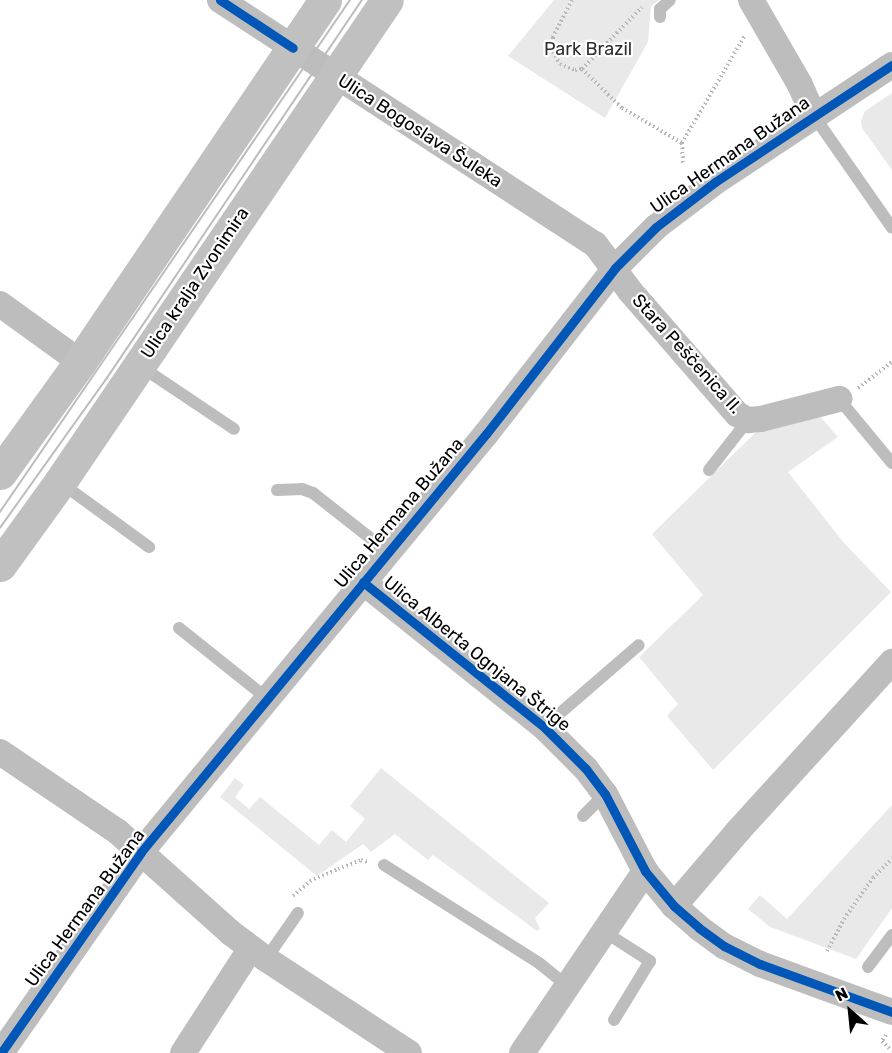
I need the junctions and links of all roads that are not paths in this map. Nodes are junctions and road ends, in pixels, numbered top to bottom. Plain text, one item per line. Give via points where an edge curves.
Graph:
1 (219, 0) edge
2 (325, 0) edge
3 (387, 0) edge
4 (670, 0) edge
5 (751, 0) edge
6 (660, 17) dead end
7 (293, 48) junction
8 (892, 65) edge
9 (337, 77) junction
10 (814, 116) junction
11 (892, 228) edge
12 (615, 268) junction
13 (0, 304) edge
14 (80, 362) junction
15 (139, 366) junction
16 (839, 399) joint
17 (748, 420) junction
18 (234, 429) dead end
19 (892, 463) edge
20 (709, 470) dead end
21 (0, 473) edge
22 (60, 482) junction
23 (277, 490) dead end
24 (149, 547) dead end
25 (388, 552) junction
26 (0, 565) edge
27 (363, 582) junction
28 (179, 628) dead end
29 (639, 645) dead end
30 (892, 662) edge
31 (268, 699) junction
32 (543, 727) junction
33 (0, 752) edge
34 (604, 794) junction
35 (583, 816) dead end
36 (141, 852) junction
37 (384, 865) road end
38 (645, 871) junction
39 (674, 906) junction
40 (298, 913) dead end
41 (603, 931) junction
42 (892, 935) edge
43 (259, 953) junction
44 (868, 967) dead end
45 (567, 986) junction
46 (892, 1012) edge
47 (614, 1020) dead end
48 (1, 1053) edge
49 (183, 1053) edge
50 (409, 1053) edge
51 (522, 1053) edge

1 - 7 street, Ulica Bogoslava Šuleka
2 - 7 main road
3 - 9 main road, Ulica kralja Zvonimira
4 - 6 lane via 660,9
5 - 10 street, Ulica Hermana Bužana
7 - 9 street, Ulica Bogoslava Šuleka
7 - 14 main road
8 - 10 street, Ulica Hermana Bužana
9 - 12 street, Ulica Bogoslava Šuleka via 595,244
9 - 15 main road, Ulica kralja Zvonimira
10 - 11 lane
10 - 12 street, Ulica Hermana Bužana via 656,227
12 - 17 street, Stara Peščenica II. via 630,291 737,414
12 - 25 street, Ulica Hermana Bužana
13 - 14 street
14 - 21 main road
15 - 18 lane
15 - 22 main road, Ulica kralja Zvonimira
16 - 17 street, Stara Peščenica II.
16 - 19 lane
17 - 20 lane
22 - 24 lane
22 - 26 main road, Ulica kralja Zvonimira
23 - 25 lane via 302,489 313,493
25 - 27 street, Ulica Hermana Bužana
27 - 31 street, Ulica Hermana Bužana
27 - 32 street, Ulica Alberta Ognjana Štrige
28 - 31 lane
29 - 32 lane
30 - 39 street
31 - 36 street, Ulica Hermana Bužana
32 - 34 street, Ulica Alberta Ognjana Štrige via 586,769
33 - 36 street via 118,832
34 - 35 lane
34 - 38 street, Ulica Alberta Ognjana Štrige
36 - 43 street, Ulica Hermana Bužana
36 - 48 street, Ulica Hermana Bužana
37 - 45 lane via 539,963
38 - 39 street, Ulica Alberta Ognjana Štrige
38 - 41 street
39 - 46 street, Ulica Alberta Ognjana Štrige via 724,946 760,964
40 - 43 lane
41 - 45 street
41 - 47 lane via 650,961
42 - 44 lane
43 - 49 street
43 - 50 street, Ulica Hermana Bužana
45 - 51 street

